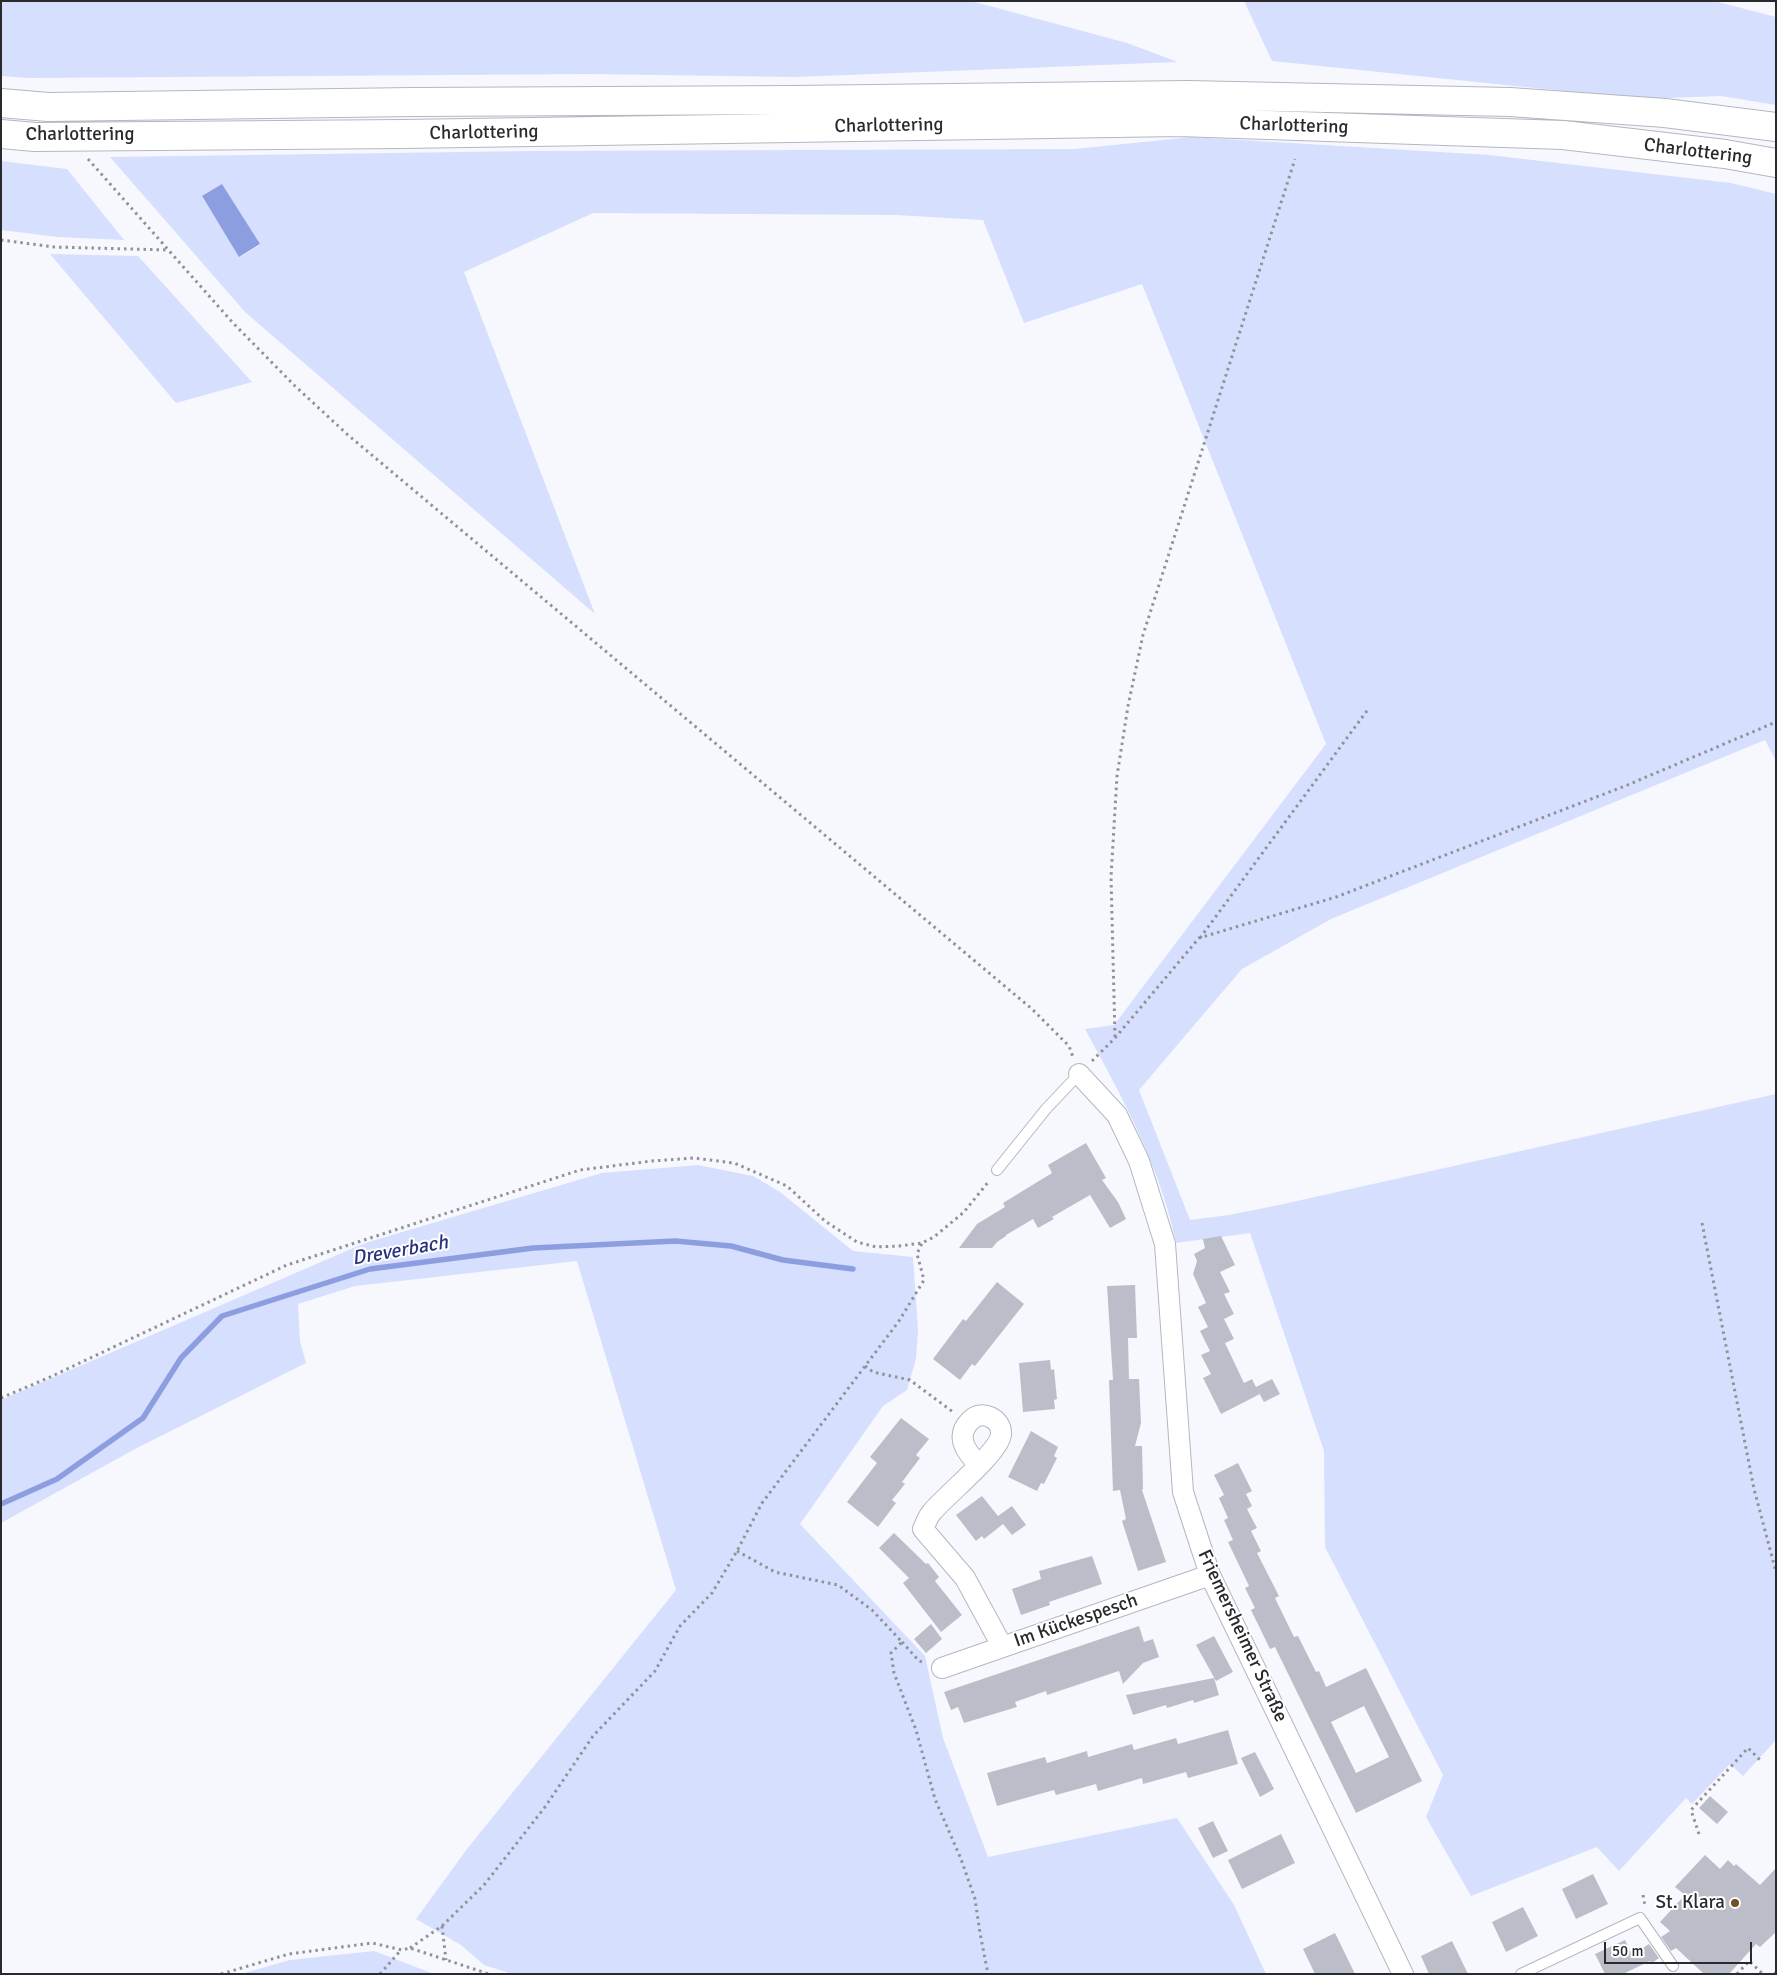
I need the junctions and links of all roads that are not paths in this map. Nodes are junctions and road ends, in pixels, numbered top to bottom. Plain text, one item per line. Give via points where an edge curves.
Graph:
1 (1, 103) edge
2 (1776, 127) edge
3 (1, 134) edge
4 (1776, 163) edge
5 (1079, 1074) joint
6 (997, 1170) road end
7 (980, 1465) junction
8 (1210, 1576) junction
9 (1002, 1646) junction
10 (942, 1668) road end
11 (1673, 1966) dead end
12 (1403, 1974) edge
13 (1521, 1974) edge

1 - 2 highway, Charlottering via 48,107 1198,95 1510,102 1665,113
3 - 4 highway, Charlottering via 35,137 393,134 1179,122 1563,135
5 - 6 lane via 1046,1108
5 - 8 street, Friemersheimer Straße via 1117,1115 1139,1161 1165,1244 1183,1492
7 - 7 street via 996,1446 1001,1434 998,1423 990,1416 973,1418 962,1431 965,1449
7 - 9 street via 931,1513 923,1528 965,1578
8 - 9 street, Im Kückespesch
8 - 12 street, Friemersheimer Straße
9 - 10 street, Im Kückespesch
11 - 13 lane via 1640,1918

